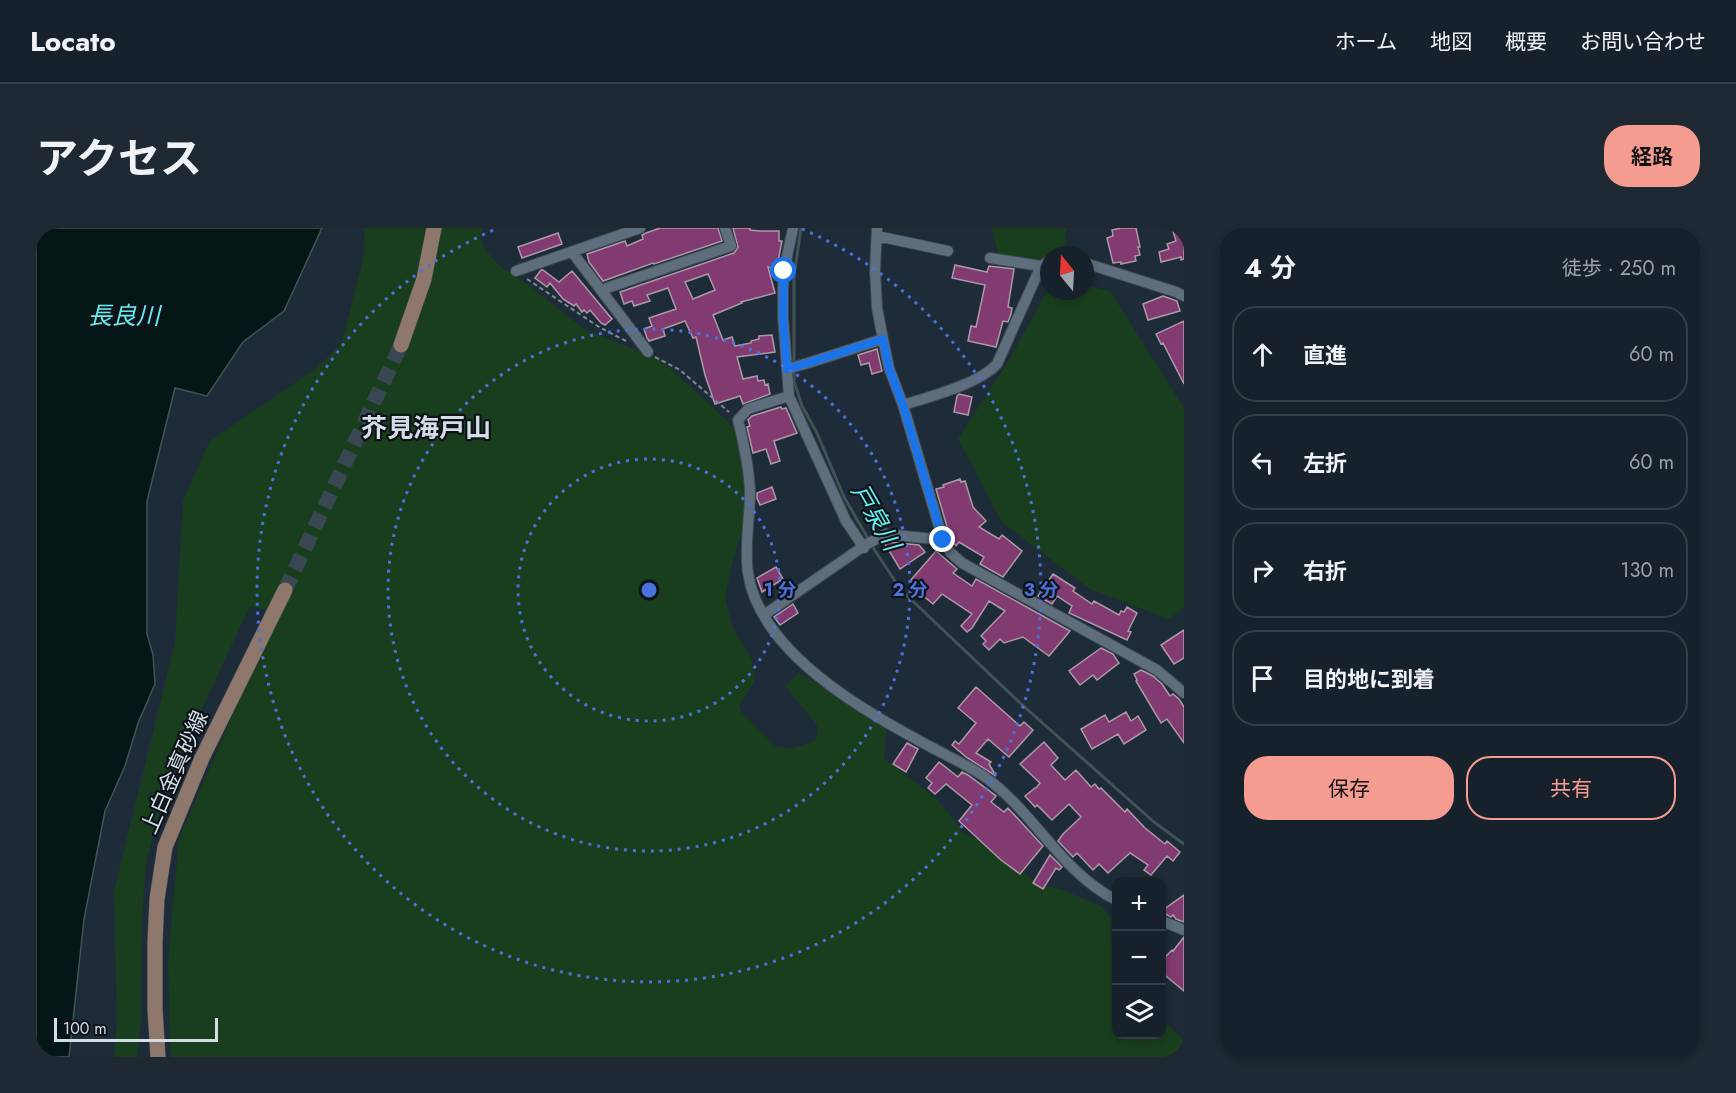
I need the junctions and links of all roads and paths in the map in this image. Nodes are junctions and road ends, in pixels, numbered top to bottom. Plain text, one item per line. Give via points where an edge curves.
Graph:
1 (434, 228) edge
2 (639, 228) edge
3 (725, 228) edge
4 (793, 228) edge
5 (877, 232) edge
6 (948, 251) dead end
7 (572, 252) junction
8 (990, 258) dead end
9 (1040, 263) edge
10 (1094, 266) edge
11 (516, 271) dead end
12 (1040, 274) edge
13 (601, 290) junction
14 (1184, 296) edge
15 (883, 339) junction
16 (401, 345) tunnel mouth
17 (648, 352) dead end
18 (787, 369) junction
19 (789, 396) junction
20 (903, 405) junction
21 (943, 540) junction
22 (869, 544) junction
23 (285, 590) tunnel mouth
24 (764, 615) junction
25 (1184, 693) edge
26 (1112, 898) edge
27 (1166, 923) edge
28 (1184, 930) edge
29 (158, 1057) edge

1 - 16 main road via 424,279
2 - 7 street
3 - 13 street via 731,246
4 - 18 street via 783,290
5 - 6 street
5 - 15 street via 877,309
7 - 11 street
7 - 13 street
8 - 9 street
10 - 14 street
12 - 20 street via 990,373 942,394
13 - 17 street
15 - 18 street
15 - 20 street
18 - 19 street
19 - 22 street via 846,521
19 - 24 street via 748,409 738,420 749,468 748,572
20 - 21 street
21 - 22 street via 886,534
21 - 25 street via 963,562 1157,670
22 - 24 street
23 - 29 main road, 上白金真砂線 via 202,758 165,847 155,942
24 - 26 street via 778,636 814,673 850,700 984,777 1019,807 1060,857
27 - 28 street

